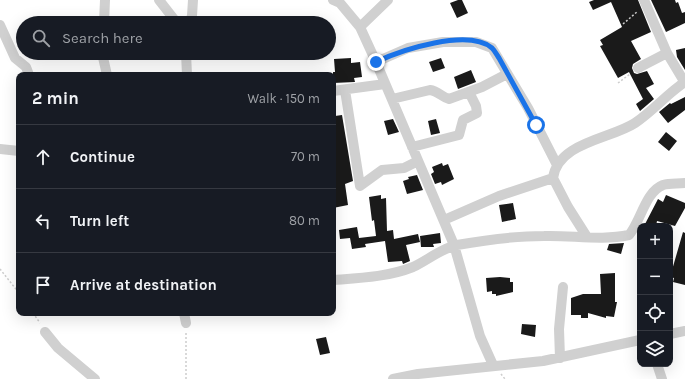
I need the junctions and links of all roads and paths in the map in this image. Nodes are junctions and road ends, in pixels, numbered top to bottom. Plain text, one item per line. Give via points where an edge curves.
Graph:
1 (106, 0) edge
2 (159, 0) edge
3 (193, 0) edge
4 (333, 0) edge
5 (388, 0) edge
6 (645, 3) edge
7 (105, 16) edge
8 (172, 16) edge
9 (191, 16) edge
10 (623, 24) dead end
11 (0, 25) edge
12 (360, 27) junction
13 (667, 53) junction
14 (16, 59) edge
15 (17, 60) edge
16 (104, 60) edge
17 (186, 60) edge
18 (376, 62) junction
19 (638, 68) joint
20 (28, 72) edge
21 (106, 72) edge
22 (187, 72) edge
23 (507, 74) junction
24 (618, 83) dead end
25 (685, 83) edge
26 (385, 84) junction
27 (345, 90) junction
28 (336, 91) edge
29 (469, 92) junction
30 (392, 99) junction
31 (412, 147) junction
32 (0, 149) edge
33 (16, 151) edge
34 (418, 161) junction
35 (557, 165) junction
36 (553, 178) junction
37 (685, 183) edge
38 (444, 220) junction
39 (587, 237) junction
40 (454, 245) junction
41 (0, 268) edge
42 (336, 280) edge
43 (563, 287) dead end
44 (16, 289) edge
45 (35, 316) edge
46 (185, 316) edge
47 (186, 323) joint
48 (685, 330) edge
49 (45, 332) joint
50 (673, 333) edge
51 (637, 341) edge
52 (560, 358) junction
53 (493, 365) junction
54 (658, 367) edge
55 (95, 379) edge
56 (186, 379) edge
57 (393, 379) edge
58 (662, 379) edge

1 - 7 street
2 - 8 street
3 - 9 street
4 - 12 street via 345,8
5 - 12 street
6 - 10 path
6 - 13 street
11 - 14 street
12 - 18 street
13 - 19 street
13 - 25 street
15 - 20 street
16 - 21 street
17 - 22 street
18 - 23 street via 408,48 461,41 476,42 492,48
18 - 26 street
19 - 24 path
23 - 29 street
23 - 35 street
25 - 35 street via 635,123 567,153
26 - 27 street
26 - 30 street
27 - 28 street
27 - 34 street via 360,186 382,170 404,168
29 - 30 street via 450,99 430,90
29 - 31 street via 477,113 463,120 459,135
30 - 31 street
31 - 34 street
32 - 33 street
34 - 38 street
35 - 36 street
36 - 38 street via 499,196
36 - 39 street
37 - 39 street via 664,184 657,188 629,235
38 - 40 street
39 - 40 street via 520,237
40 - 42 street via 398,272
40 - 53 street via 480,336
41 - 44 path
43 - 52 street via 559,329
45 - 49 path
46 - 47 street
47 - 56 path
48 - 50 street
49 - 55 street via 58,348
51 - 52 street
52 - 53 street
53 - 57 street
54 - 58 street

